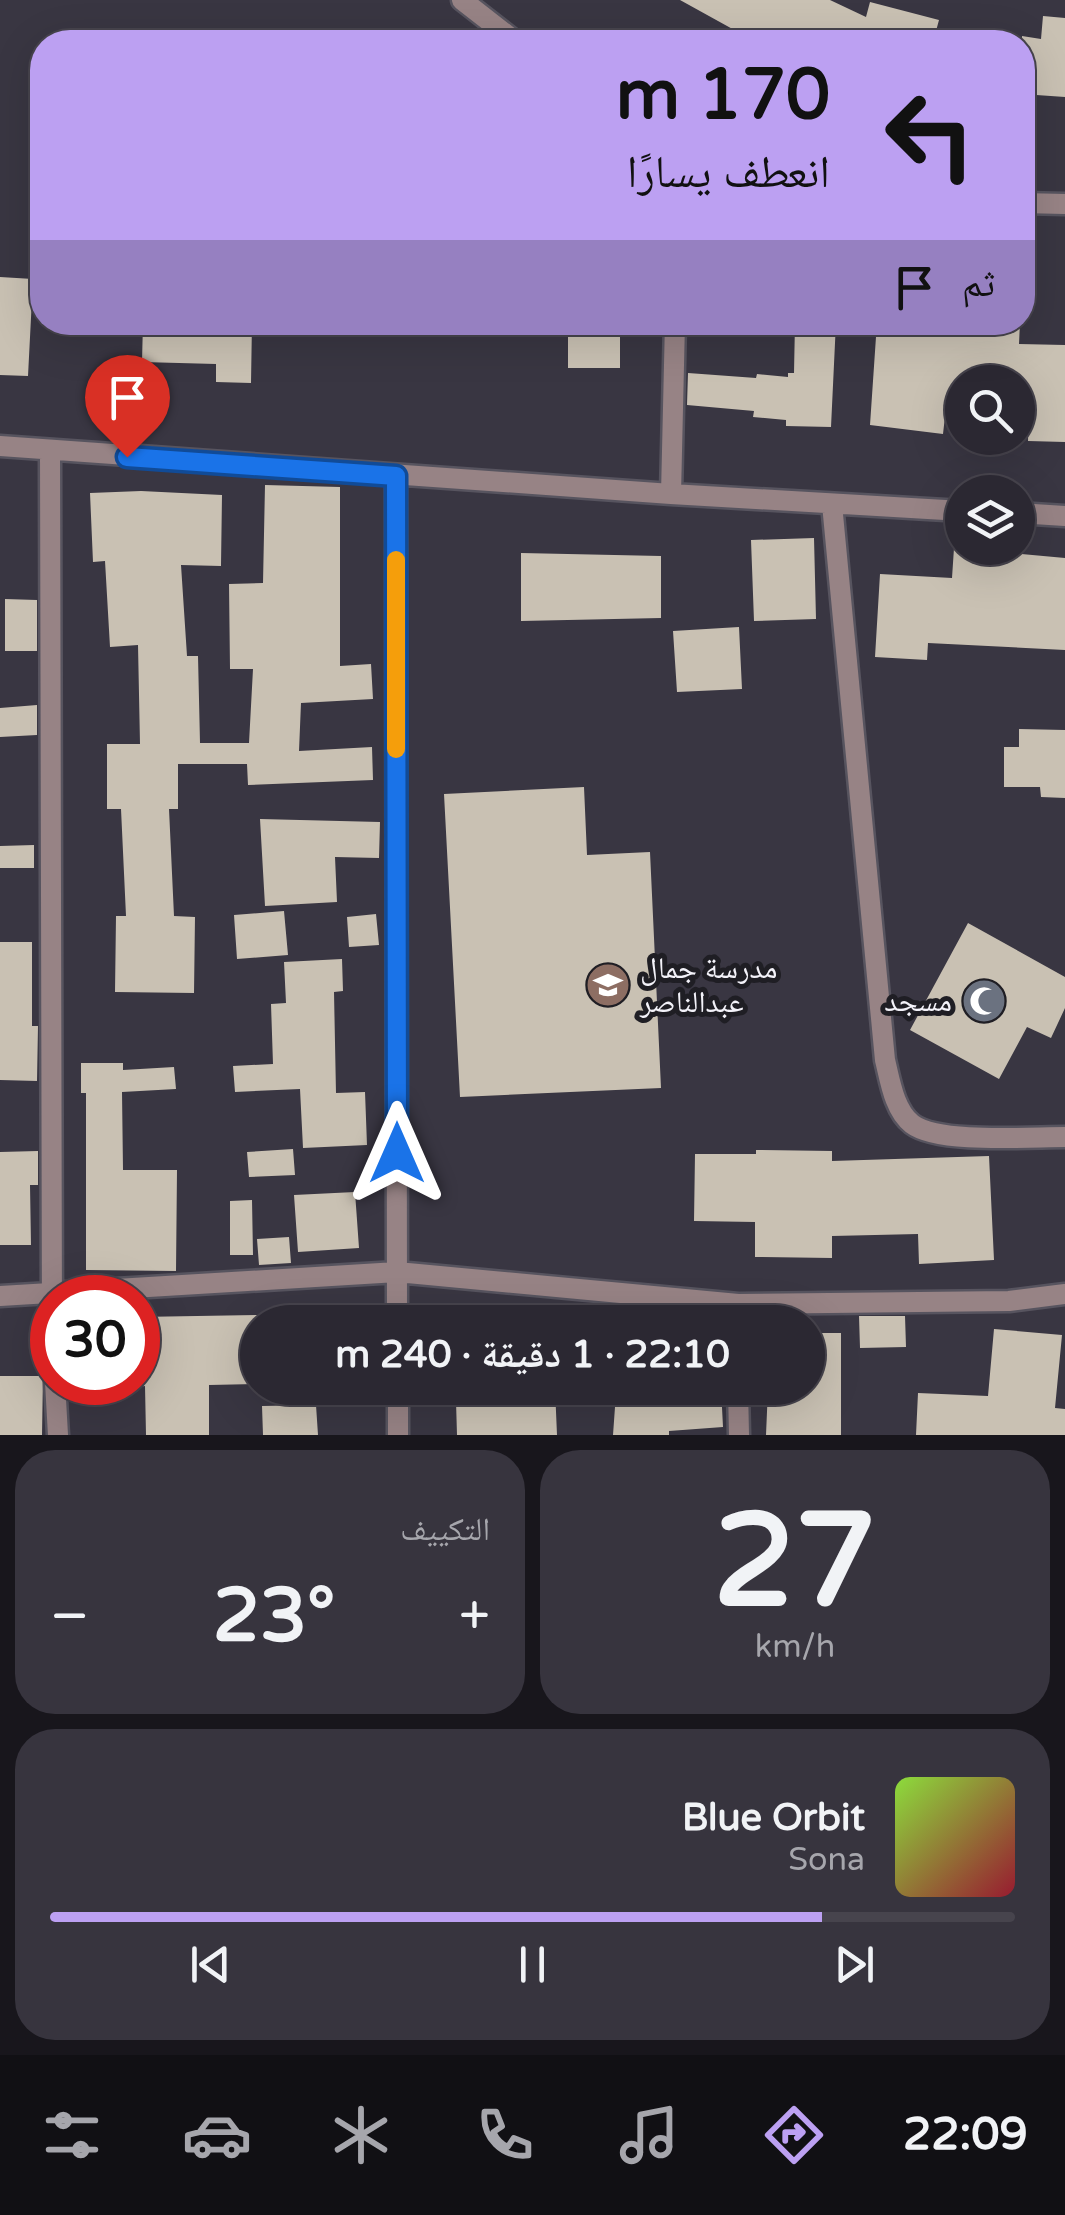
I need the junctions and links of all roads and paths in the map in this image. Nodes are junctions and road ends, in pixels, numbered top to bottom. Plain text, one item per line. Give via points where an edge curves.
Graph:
1 (462, 0) edge
2 (501, 30) edge
3 (1035, 203) edge
4 (1065, 204) edge
5 (675, 335) edge
6 (0, 446) edge
7 (50, 452) junction
8 (396, 476) junction
9 (671, 494) junction
10 (832, 504) junction
11 (945, 509) edge
12 (1035, 514) edge
13 (1065, 516) edge
14 (1065, 1138) edge
15 (397, 1272) junction
16 (50, 1275) edge
17 (160, 1286) edge
18 (30, 1294) edge
19 (1065, 1294) edge
20 (0, 1296) edge
21 (397, 1305) edge
22 (671, 1305) edge
23 (825, 1309) edge
24 (56, 1405) edge
25 (398, 1405) edge
26 (738, 1405) edge
27 (58, 1435) edge
28 (398, 1435) edge
29 (739, 1435) edge

1 - 2 street
3 - 4 street
5 - 9 street
6 - 7 street
7 - 8 street
7 - 16 street
8 - 9 street
8 - 15 street
9 - 10 street
10 - 11 street
10 - 14 street via 885,1060 896,1100 910,1123 937,1136
12 - 13 street
15 - 17 street
15 - 21 street
15 - 22 street
18 - 20 street
19 - 23 street
24 - 27 street
25 - 28 street
26 - 29 street

